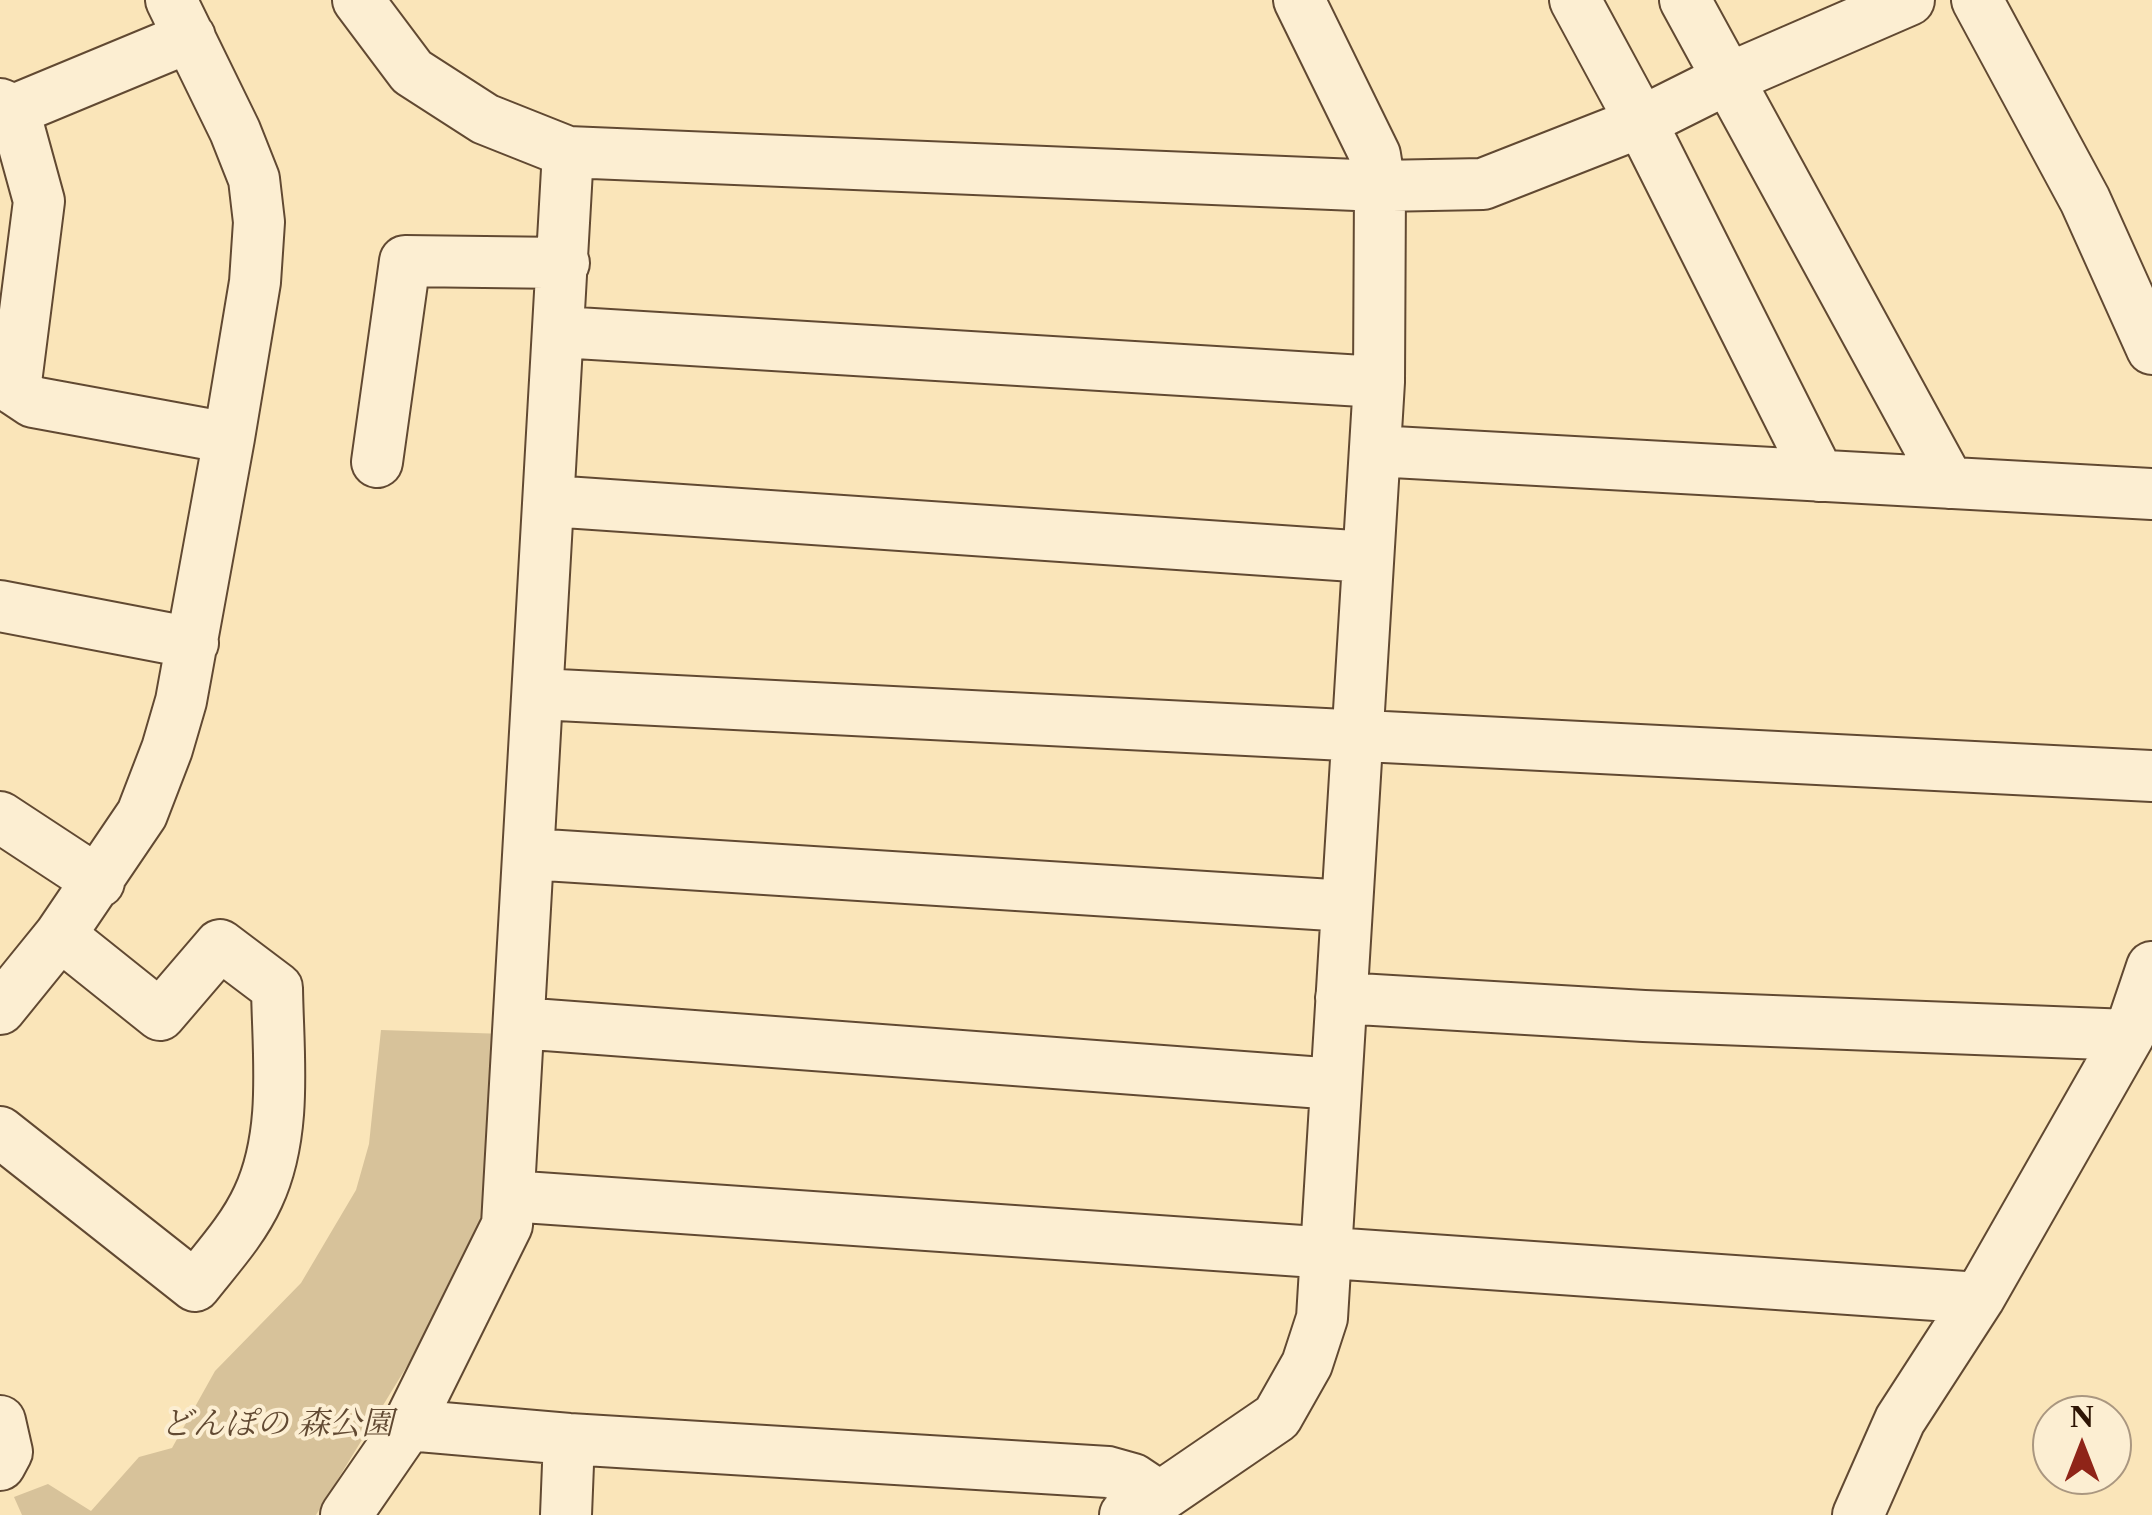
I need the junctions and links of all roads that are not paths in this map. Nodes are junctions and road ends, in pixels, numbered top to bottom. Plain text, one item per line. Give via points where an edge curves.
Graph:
1 (358, 0) edge
2 (1299, 0) edge
3 (1575, 0) edge
4 (1686, 0) edge
5 (1909, 0) edge
6 (1977, 0) edge
7 (180, 18) edge
8 (1728, 79) junction
9 (7, 107) edge
10 (1641, 122) junction
11 (568, 152) junction
12 (1380, 186) junction
13 (564, 263) junction
14 (560, 332) junction
15 (2152, 349) edge
16 (1379, 382) junction
17 (8, 385) edge
18 (230, 438) junction
19 (1375, 451) junction
20 (377, 462) dead end
21 (1819, 476) junction
22 (1950, 482) junction
23 (2152, 494) edge
24 (550, 501) junction
25 (1368, 557) junction
26 (0, 606) edge
27 (192, 643) junction
28 (538, 694) junction
29 (1358, 735) junction
30 (2152, 776) edge
31 (0, 817) edge
32 (529, 854) junction
33 (99, 882) junction
34 (1347, 906) junction
35 (60, 935) junction
36 (2152, 966) edge
37 (1341, 998) junction
38 (0, 1008) edge
39 (519, 1024) junction
40 (2128, 1035) junction
41 (1336, 1084) junction
42 (0, 1132) edge
43 (509, 1196) junction
44 (1326, 1255) junction
45 (1979, 1298) junction
46 (0, 1421) edge
47 (408, 1425) junction
48 (569, 1439) junction
49 (0, 1465) edge
50 (1143, 1506) edge
51 (346, 1515) edge
52 (566, 1515) edge
53 (1858, 1515) edge

1 - 11 street via 412,72 485,119
2 - 12 street via 1375,155
3 - 10 street
4 - 8 street
5 - 8 street
6 - 15 street via 2085,200
7 - 9 street
7 - 18 street via 254,179 255,282
8 - 10 street
8 - 22 street
9 - 17 street via 39,202
10 - 12 street via 1483,184
10 - 21 street
11 - 12 street
11 - 13 street
12 - 16 street
13 - 14 street
13 - 20 street via 404,261
14 - 16 street
14 - 24 street
16 - 19 street
17 - 18 street via 33,402
18 - 27 street
19 - 21 street
19 - 25 street
21 - 22 street
22 - 23 street
24 - 25 street
24 - 28 street
25 - 29 street
26 - 27 street
27 - 33 street via 167,750 142,814
28 - 29 street
28 - 32 street
29 - 30 street
29 - 34 street
31 - 33 street
32 - 34 street
32 - 39 street
33 - 35 street
34 - 37 street
35 - 38 street
35 - 42 street via 160,1014 220,945 277,988 279,1098 268,1170 244,1222 195,1286
36 - 40 street
37 - 40 street
37 - 41 street
39 - 41 street
39 - 43 street
40 - 45 street
41 - 44 street
43 - 44 street
43 - 47 street via 507,1225
44 - 45 street
44 - 50 street via 1322,1318 1307,1364 1277,1417
45 - 53 street via 1900,1420
46 - 49 street via 8,1452
47 - 48 street
47 - 51 street
48 - 50 street via 1108,1472 1133,1478
48 - 52 street

